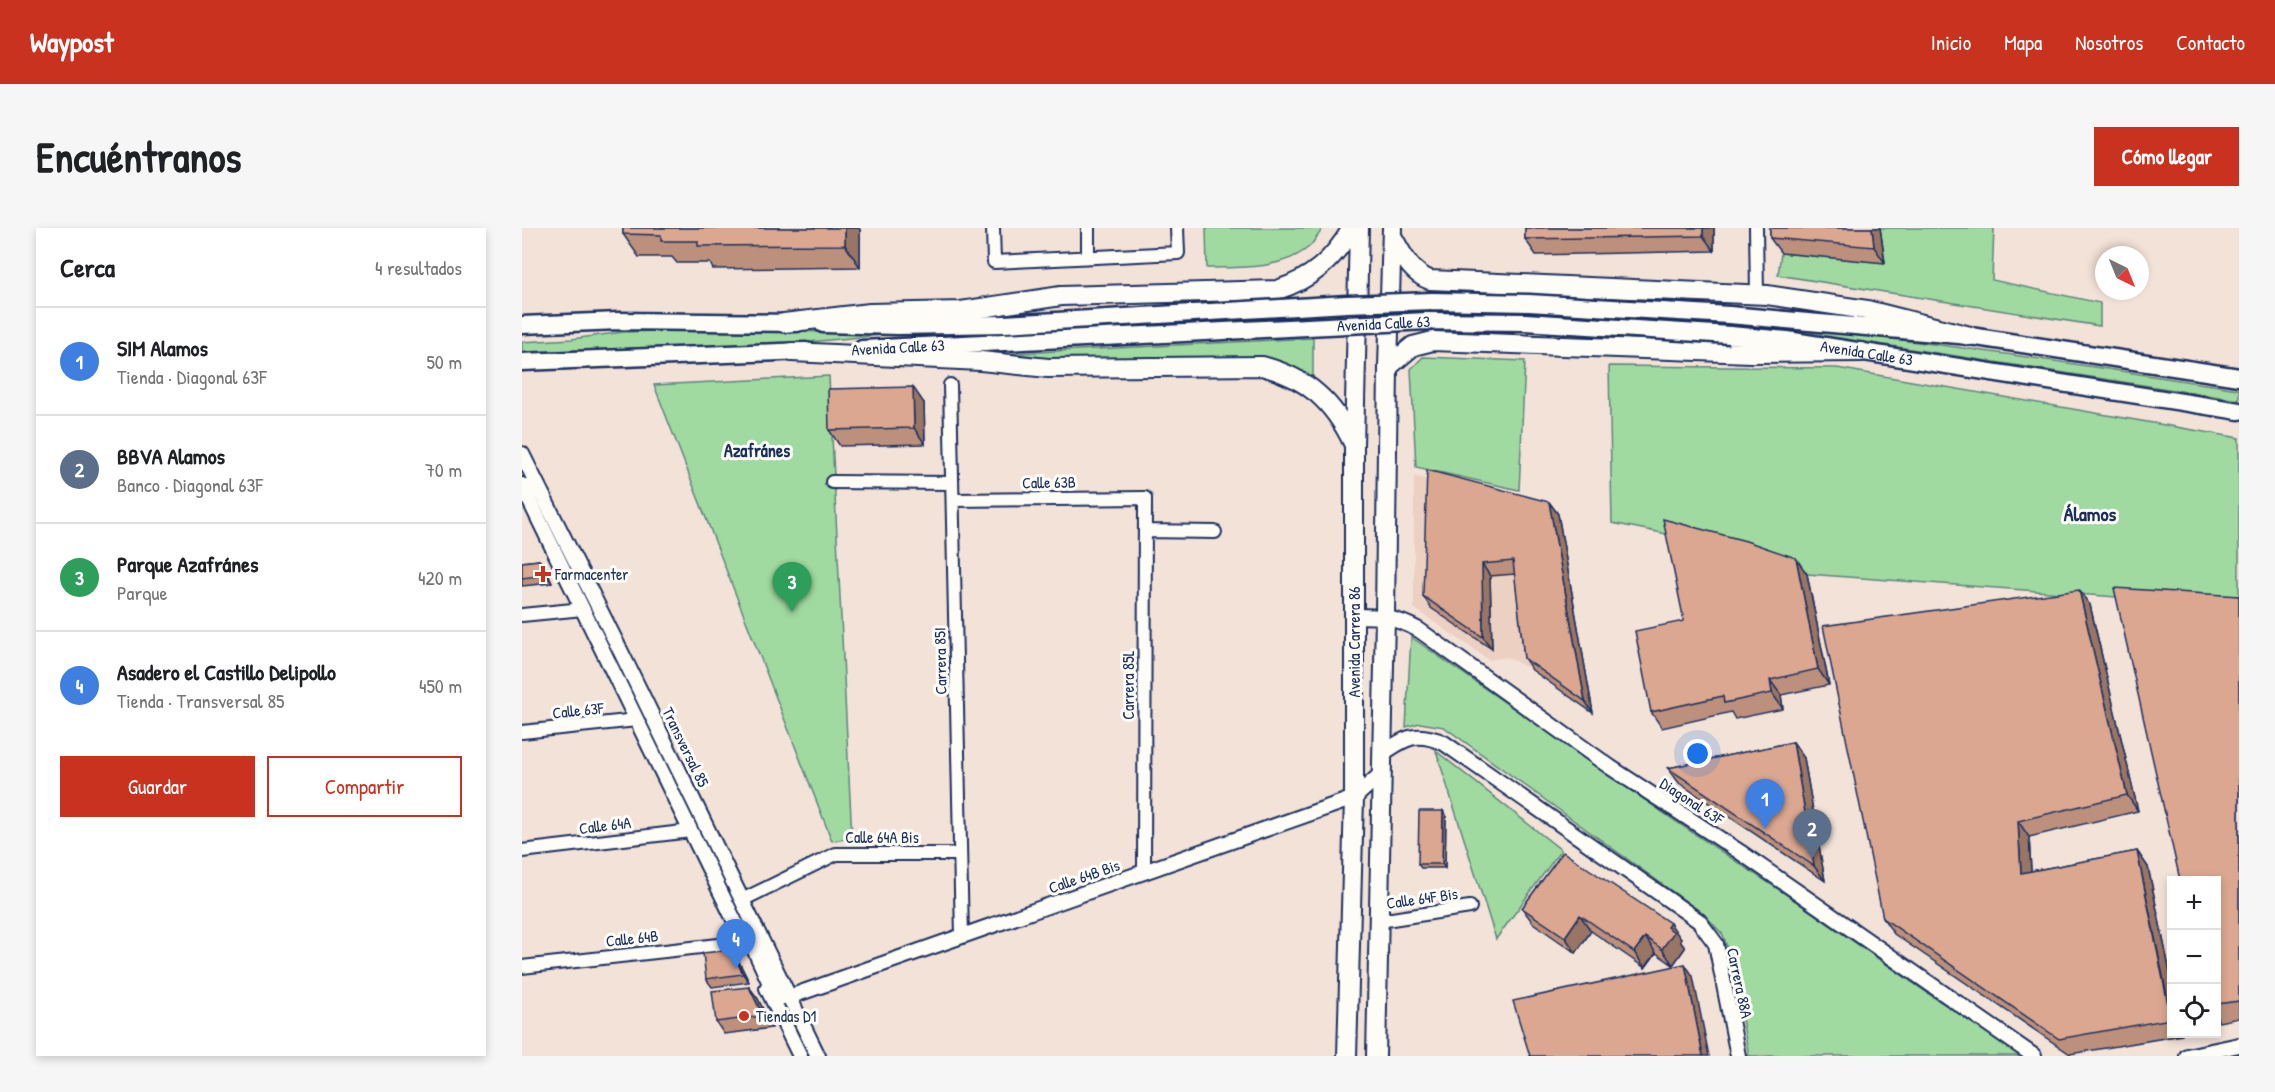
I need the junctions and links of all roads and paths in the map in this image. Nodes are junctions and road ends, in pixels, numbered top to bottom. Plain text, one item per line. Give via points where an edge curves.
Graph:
1 (993, 228) edge
2 (1088, 228) edge
3 (1177, 228) edge
4 (1352, 228) edge
5 (1359, 228) edge
6 (1756, 228) edge
7 (1392, 232) edge
8 (1088, 257) junction
9 (1757, 294) junction
10 (784, 323) junction
11 (522, 325) edge
12 (1970, 336) junction
13 (792, 352) junction
14 (1861, 352) junction
15 (522, 362) edge
16 (1388, 367) junction
17 (2239, 377) edge
18 (950, 385) dead end
19 (2239, 411) edge
20 (1354, 446) junction
21 (522, 454) edge
22 (832, 482) dead end
23 (952, 483) junction
24 (522, 485) edge
25 (1145, 498) joint
26 (953, 500) junction
27 (527, 504) edge
28 (1145, 531) junction
29 (1215, 532) dead end
30 (574, 558) junction
31 (561, 564) junction
32 (583, 609) junction
33 (522, 615) edge
34 (1354, 616) junction
35 (1385, 616) junction
36 (637, 720) junction
37 (522, 732) edge
38 (1382, 754) junction
39 (1382, 773) junction
40 (1354, 798) junction
41 (691, 831) junction
42 (522, 851) edge
43 (960, 854) junction
44 (1144, 872) junction
45 (742, 900) junction
46 (1470, 907) dead end
47 (1379, 921) junction
48 (735, 922) junction
49 (962, 936) junction
50 (745, 942) junction
51 (522, 968) edge
52 (789, 997) junction
53 (2239, 1045) edge
54 (800, 1056) edge
55 (818, 1056) edge
56 (1347, 1056) edge
57 (1376, 1056) edge
58 (1738, 1056) edge
59 (2034, 1056) edge
60 (2187, 1056) edge

1 - 8 street via 994,262
2 - 8 street
3 - 8 street via 1178,253
4 - 10 main road via 1322,267 1306,279 1277,290 1061,296 961,310 870,313
5 - 20 main road, Avenida Carrera 86
6 - 9 street
7 - 9 main road via 1411,266 1430,280
7 - 16 main road, Avenida Carrera 86
9 - 12 main road via 1867,310
10 - 11 main road, Avenida Calle 63 via 620,321
10 - 12 main road, Avenida Calle 63, bridge via 1005,324 1335,305 1529,303
12 - 17 main road, Avenida Calle 63
13 - 14 main road, Avenida Calle 63, bridge via 1427,321 1525,322 1730,335
13 - 15 main road, Avenida Calle 63
13 - 20 main road via 1048,368 1262,366 1292,376 1324,399 1343,422
14 - 16 main road via 1750,353 1433,341 1413,346
14 - 19 main road, Avenida Calle 63
16 - 35 main road, Avenida Carrera 86
18 - 23 street, Carrera 85I
20 - 34 main road, Avenida Carrera 86
21 - 30 street, Transversal 85
22 - 23 street
23 - 26 street, Carrera 85I
24 - 27 street, Transversal 85
25 - 26 street, Calle 63B
25 - 28 street, Carrera 85L
26 - 43 street, Carrera 85I
27 - 31 street, Transversal 85
28 - 29 street
28 - 44 street, Carrera 85L
30 - 31 street
30 - 45 street, Transversal 85
31 - 32 street, Transversal 85
32 - 33 street
32 - 36 street, Transversal 85
34 - 35 street, Diagonal 63F
34 - 40 main road, Avenida Carrera 86
35 - 38 main road, Avenida Carrera 86
35 - 59 street, Diagonal 63F via 1419,630 1610,767
36 - 37 street, Calle 63F
36 - 41 street, Transversal 85
38 - 39 main road, Avenida Carrera 86
38 - 58 street, Carrera 88A via 1406,738 1417,736 1444,743 1699,921 1716,944
39 - 40 street, Calle 64B Bis
39 - 47 main road, Avenida Carrera 86
40 - 44 street, Calle 64B Bis
40 - 56 main road, Avenida Carrera 86
41 - 42 street, Calle 64A
41 - 48 street, Transversal 85
43 - 45 street, Calle 64A Bis via 836,854
43 - 49 street, Carrera 85I
44 - 49 street, Calle 64B Bis
45 - 52 street, Transversal 85
46 - 47 street, Calle 64F Bis
47 - 57 main road, Avenida Carrera 86
48 - 50 street, Transversal 85
48 - 52 street via 750,940 773,990 781,997
49 - 52 street, Calle 64B Bis
50 - 51 street, Calle 64B
50 - 54 street, Transversal 85
52 - 55 street, Transversal 85
53 - 60 street

